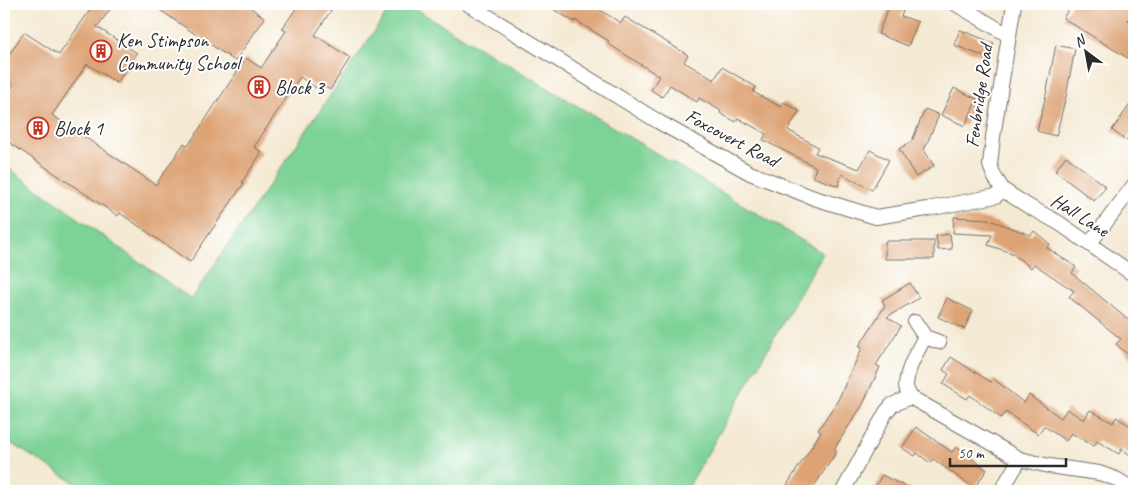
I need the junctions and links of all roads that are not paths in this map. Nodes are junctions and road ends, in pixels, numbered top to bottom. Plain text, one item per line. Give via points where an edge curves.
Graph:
1 (468, 4) edge
2 (956, 4) edge
3 (1014, 4) edge
4 (1008, 35) junction
5 (1134, 185) edge
6 (1003, 190) junction
7 (1090, 243) junction
8 (1134, 275) edge
9 (915, 322) dead end
10 (925, 336) junction
11 (939, 342) dead end
12 (910, 398) junction
13 (1020, 458) junction
14 (1134, 490) edge
15 (843, 491) edge
16 (1002, 491) edge

1 - 6 street, Foxcovert Road via 659,122 750,173 814,198 876,217 996,196
2 - 4 street, Fenbridge Road
3 - 4 street, Fenbridge Road
4 - 6 street, Fenbridge Road via 990,165
5 - 7 street
6 - 7 street, Hall Lane
7 - 8 street, Hall Lane
9 - 10 street
10 - 11 street
10 - 12 street via 916,352 906,386
12 - 13 street
12 - 15 street via 892,405 886,412
13 - 14 street via 1099,473
13 - 16 street

